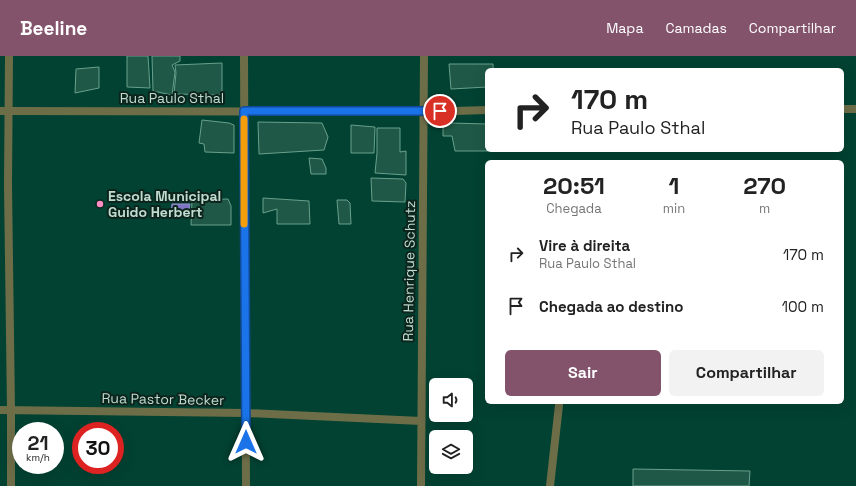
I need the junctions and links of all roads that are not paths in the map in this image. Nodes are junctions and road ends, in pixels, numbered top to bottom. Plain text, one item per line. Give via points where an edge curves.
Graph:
1 (9, 56) edge
2 (244, 56) edge
3 (424, 56) edge
4 (844, 109) edge
5 (856, 109) edge
6 (485, 110) edge
7 (0, 111) edge
8 (9, 111) junction
9 (244, 111) junction
10 (424, 112) junction
11 (559, 405) dead end
12 (0, 410) edge
13 (11, 410) junction
14 (246, 413) junction
15 (421, 421) junction
16 (11, 486) edge
17 (246, 486) edge
18 (421, 486) edge
19 (550, 486) edge

1 - 8 street
2 - 9 street
3 - 10 street, Rua Henrique Schutz
4 - 5 street
6 - 10 street, Rua Paulo Sthal
7 - 8 street, Rua Paulo Sthal
8 - 9 street, Rua Paulo Sthal
8 - 13 street
9 - 10 street, Rua Paulo Sthal
9 - 14 street
10 - 15 street, Rua Henrique Schutz
11 - 19 street
12 - 13 street, Rua Pastor Becker
13 - 14 street, Rua Pastor Becker
13 - 16 street
14 - 15 street, Rua Pastor Becker
14 - 17 street
15 - 18 street, Rua Henrique Schutz

